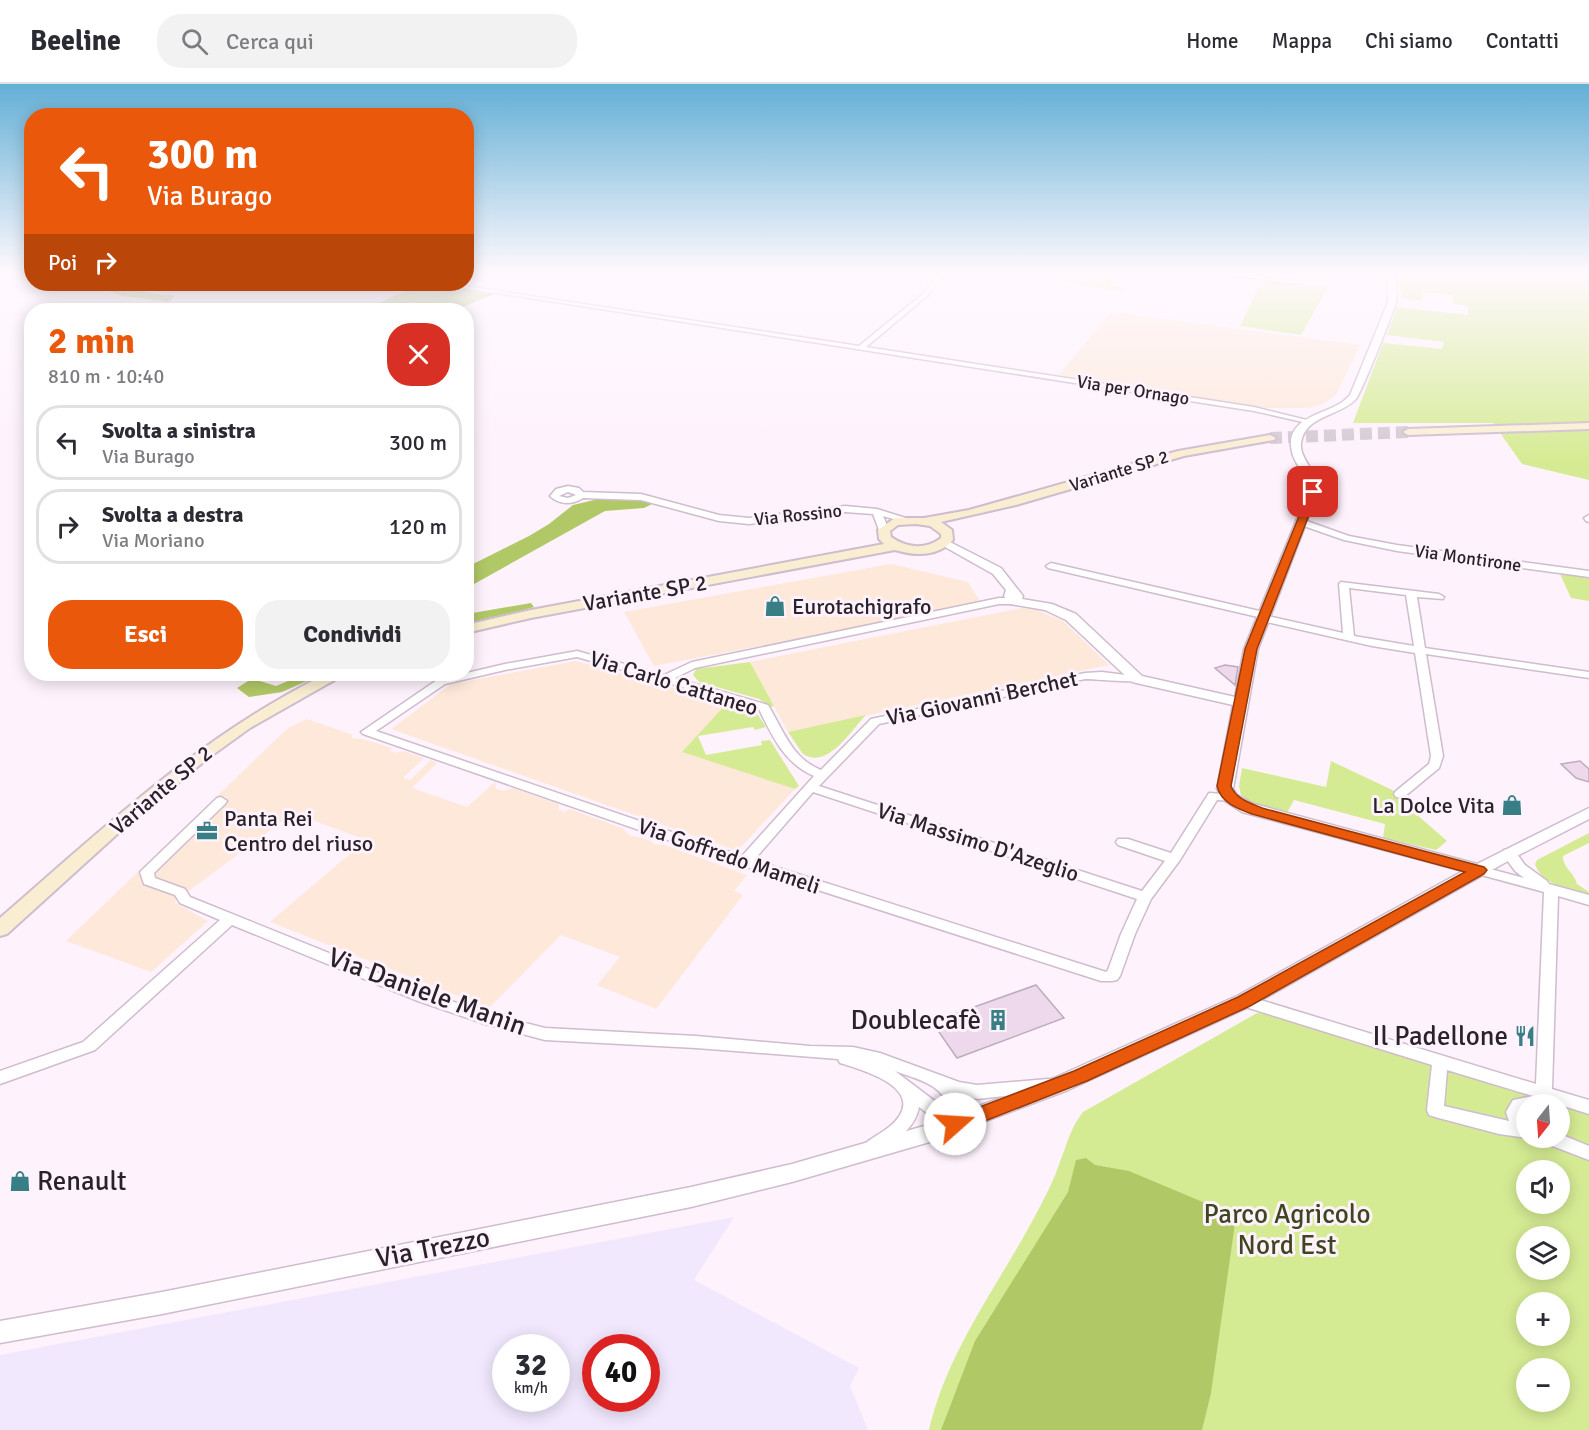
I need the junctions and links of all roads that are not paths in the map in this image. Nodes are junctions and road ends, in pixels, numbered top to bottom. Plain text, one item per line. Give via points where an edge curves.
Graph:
1 (788, 337) edge
2 (874, 337) edge
3 (1378, 337) edge
4 (861, 348) junction
5 (1315, 417) junction
6 (1589, 426) edge
7 (1408, 432) tunnel mouth
8 (1270, 438) tunnel mouth
9 (582, 495) dead end
10 (877, 512) junction
11 (970, 514) junction
12 (907, 520) junction
13 (925, 521) junction
14 (1299, 527) junction
15 (883, 532) junction
16 (945, 536) junction
17 (896, 546) junction
18 (927, 549) junction
19 (964, 556) junction
20 (823, 560) junction
21 (1050, 566) dead end
22 (1589, 574) edge
23 (1411, 594) junction
24 (1439, 597) dead end
25 (1014, 598) junction
26 (1263, 617) junction
27 (474, 627) edge
28 (1348, 638) junction
29 (1422, 650) junction
30 (474, 674) edge
31 (1589, 675) edge
32 (667, 678) junction
33 (1137, 679) junction
34 (323, 681) edge
35 (445, 681) edge
36 (1242, 701) junction
37 (368, 732) joint
38 (822, 775) junction
39 (811, 787) junction
40 (1400, 794) dead end
41 (1231, 798) junction
42 (221, 801) dead end
43 (1589, 813) edge
44 (1123, 842) dead end
45 (1509, 854) junction
46 (1173, 859) junction
47 (745, 862) junction
48 (1479, 870) junction
49 (1551, 890) junction
50 (1145, 897) junction
51 (1589, 900) edge
52 (231, 918) junction
53 (0, 929) edge
54 (1244, 1001) junction
55 (810, 1052) junction
56 (1440, 1061) junction
57 (920, 1073) junction
58 (0, 1078) edge
59 (900, 1083) junction
60 (1061, 1084) junction
61 (1520, 1094) edge
62 (1537, 1094) edge
63 (1570, 1105) edge
64 (1589, 1107) edge
65 (955, 1124) junction
66 (1516, 1129) edge
67 (1570, 1146) edge
68 (1589, 1153) edge
69 (864, 1154) junction
70 (0, 1332) edge

1 - 4 street, Via per Ornago
2 - 4 street
3 - 5 street via 1354,396 1343,406
4 - 5 street, Via per Ornago
5 - 14 street via 1296,446 1296,454 1314,487
6 - 7 main road
8 - 11 main road, Variante SP 2 via 1174,454
9 - 10 street, Via Rossino via 641,497 718,518 760,521 845,509
10 - 12 street, Via Rossino
10 - 15 street
11 - 13 main road, Variante SP 2
11 - 16 main road, Variante SP 2
12 - 13 main road, Variante SP 2
12 - 15 main road, Variante SP 2 via 890,524
13 - 16 main road, Variante SP 2
14 - 22 street, Via Montirone via 1411,550
14 - 26 street
15 - 17 main road via 889,543
15 - 20 main road, Variante SP 2
16 - 18 main road, Variante SP 2
16 - 19 street
17 - 18 main road, Variante SP 2
17 - 20 main road, Variante SP 2
18 - 19 street
19 - 25 street via 997,571
20 - 27 main road, Variante SP 2
21 - 26 street
23 - 24 street
23 - 28 street via 1344,584
23 - 29 street
25 - 32 street via 692,665
25 - 33 street via 1071,617
26 - 28 street
26 - 36 street via 1251,649
28 - 29 street
29 - 31 street
29 - 40 street via 1437,756 1435,765
30 - 32 street, Via Carlo Cattaneo via 578,654
32 - 38 street, Via Carlo Cattaneo via 764,706 793,758 806,770
33 - 36 street, Via Giovanni Berchet
33 - 38 street, Via Giovanni Berchet via 1084,676 875,722
34 - 53 main road, Variante SP 2 via 265,711 198,758
35 - 37 street, Via Carlo Cattaneo
36 - 41 street via 1224,786
37 - 47 street, Via Goffredo Mameli
38 - 39 street, Via Giovanni Berchet
39 - 47 street, Via Giovanni Berchet
39 - 50 street, Via Massimo D'Azeglio
41 - 46 street via 1213,796
41 - 48 street via 1257,811
42 - 52 street, Via Daniele Manin via 147,872 149,881
43 - 45 street, Via Trezzo
44 - 46 street
45 - 48 street, Via Trezzo
45 - 49 street via 1525,872
46 - 50 street
47 - 50 street, Via Goffredo Mameli via 1106,977 1114,974
48 - 49 street
48 - 54 street, Via Trezzo
49 - 51 street
49 - 62 street
52 - 55 street, Via Daniele Manin via 423,997 544,1034
52 - 58 street via 89,1046
54 - 56 street
54 - 60 street, Via Trezzo
55 - 57 street, Via Daniele Manin via 862,1055
55 - 59 street, Via Daniele Manin via 868,1066
56 - 61 street
56 - 66 street via 1435,1110
57 - 60 street, Via Daniele Manin via 977,1092
57 - 65 street, Via Daniele Manin via 952,1095 957,1108
59 - 65 street, Via Daniele Manin via 935,1113
59 - 69 street via 912,1100 910,1117
60 - 65 street, Via Trezzo
63 - 64 street
65 - 69 street, Via Trezzo
67 - 68 street
69 - 70 street, Via Trezzo via 665,1202

